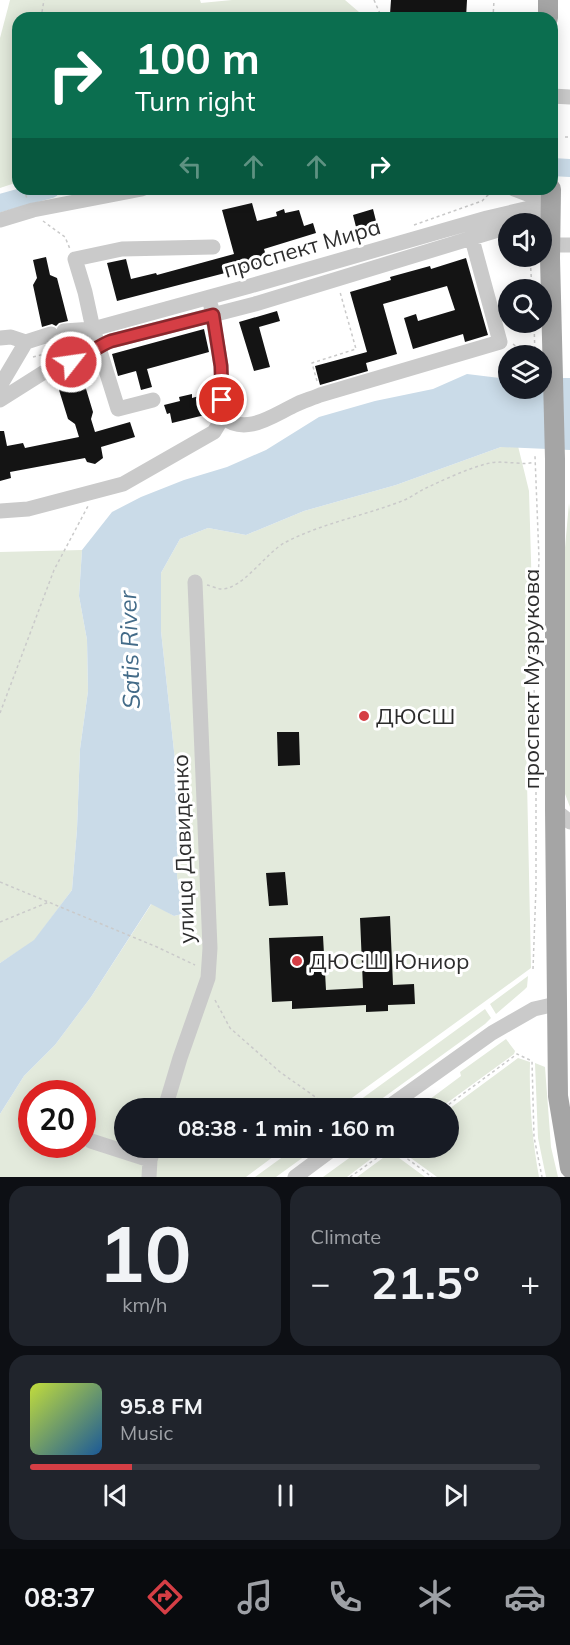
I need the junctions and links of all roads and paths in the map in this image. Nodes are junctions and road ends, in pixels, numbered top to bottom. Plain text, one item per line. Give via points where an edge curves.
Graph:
1 (565, 137) dead end
2 (570, 137) edge
3 (26, 195) edge
4 (111, 195) edge
5 (532, 195) edge
6 (551, 201) edge
7 (29, 205) dead end
8 (534, 213) edge
9 (37, 217) dead end
10 (0, 220) edge
11 (498, 232) edge
12 (65, 237) dead end
13 (472, 239) junction
14 (213, 247) dead end
15 (553, 250) edge
16 (339, 288) dead end
17 (209, 297) junction
18 (213, 315) junction
19 (93, 328) junction
20 (0, 338) edge
21 (26, 342) junction
22 (500, 342) junction
23 (516, 345) edge
24 (98, 346) junction
25 (0, 386) edge
26 (320, 395) junction
27 (0, 400) edge
28 (153, 400) dead end
29 (223, 417) junction
30 (535, 456) dead end
31 (535, 462) junction
32 (95, 492) junction
33 (0, 512) edge
34 (195, 582) joint
35 (0, 714) edge
36 (566, 818) edge
37 (0, 882) edge
38 (50, 902) junction
39 (0, 922) edge
40 (563, 944) edge
41 (533, 969) dead end
42 (208, 978) junction
43 (556, 1004) junction
44 (168, 1098) edge
45 (317, 1098) edge
46 (401, 1098) edge
47 (458, 1098) edge
48 (96, 1142) edge
49 (114, 1146) edge
50 (151, 1158) edge
51 (320, 1158) edge
52 (378, 1158) edge
53 (406, 1158) edge
54 (570, 1168) edge
55 (149, 1177) edge
56 (295, 1177) edge
57 (350, 1177) edge
58 (432, 1177) edge
59 (542, 1177) edge

1 - 2 path
3 - 7 path
4 - 10 street
5 - 6 street
6 - 8 street
6 - 15 main road, проспект Музрукова
6 - 17 street, проспект Мира
9 - 12 path
11 - 13 street, проспект Мира
13 - 18 street, проспект Мира
13 - 22 street
14 - 19 street via 122,249 75,259
15 - 36 main road, проспект Музрукова
16 - 26 path via 356,349 312,363
17 - 18 street
17 - 19 street, проспект Мира
18 - 24 street, проспект Мира
18 - 29 street
19 - 21 street, проспект Мира
19 - 24 street
20 - 21 street, проспект Мира
21 - 25 street
22 - 23 path
22 - 26 street
24 - 27 street, проспект Мира
24 - 28 street via 118,409
26 - 29 street via 249,425 231,424
29 - 32 street via 214,432 183,451 123,483
30 - 31 path
31 - 34 path via 526,465 508,461 473,468 404,500 316,527 282,544 236,585 222,589
31 - 41 path via 539,569 534,686
32 - 33 street
32 - 35 path via 54,570
34 - 42 street, улица Давиденко
36 - 40 main road, проспект Музрукова
37 - 38 path
38 - 39 path
38 - 42 path via 194,964
40 - 43 main road, проспект Музрукова
42 - 44 street, улица Давиденко
42 - 45 path via 230,1028
43 - 46 street via 534,1009 492,1033
43 - 54 main road, проспект Музрукова via 558,1096
47 - 59 path via 517,1054 532,1061 534,1137
48 - 49 street
50 - 55 street
51 - 56 street
52 - 57 path
53 - 58 path

